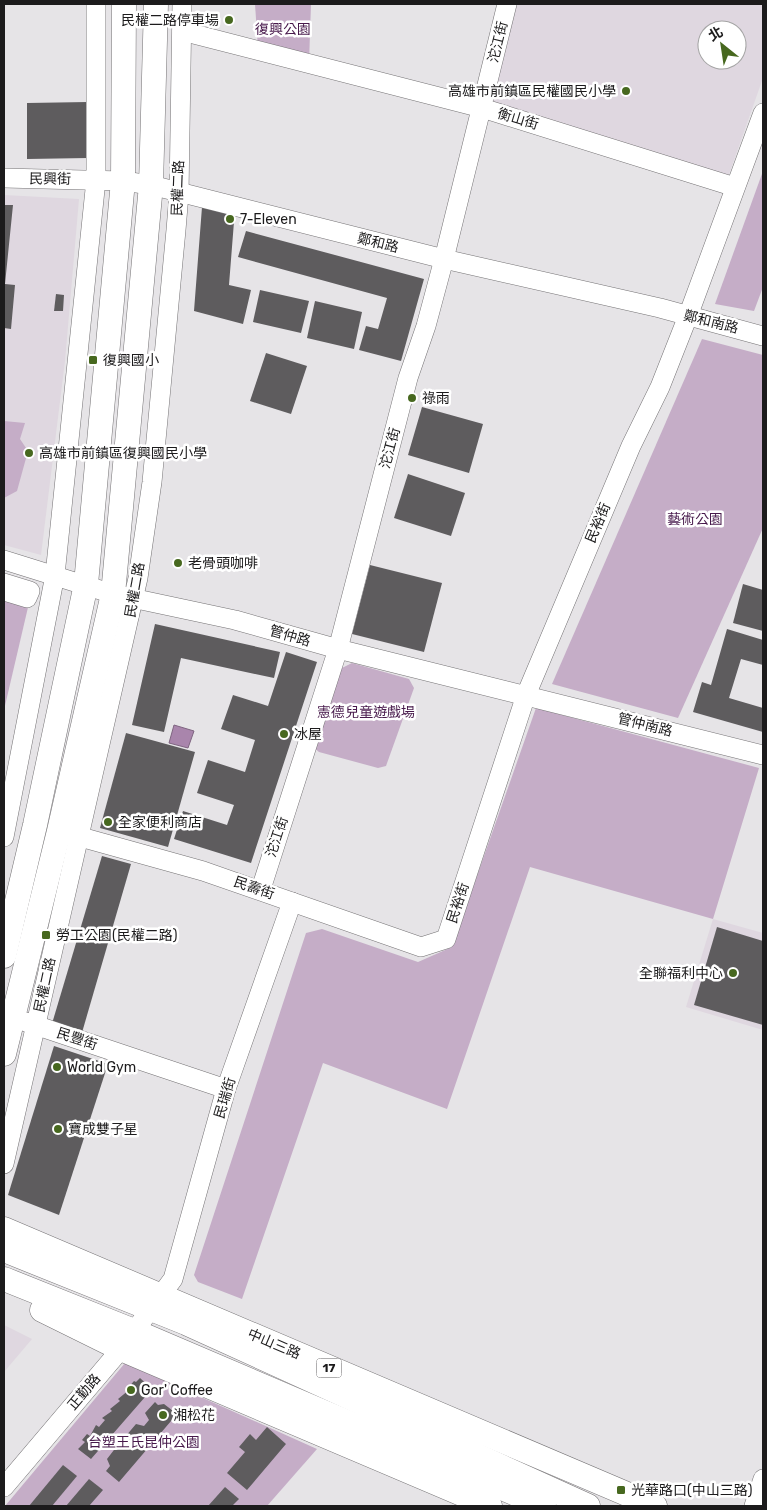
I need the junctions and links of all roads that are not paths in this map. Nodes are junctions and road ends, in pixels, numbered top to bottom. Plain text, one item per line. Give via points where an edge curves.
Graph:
1 (96, 4) edge
2 (124, 4) edge
3 (156, 4) edge
4 (182, 4) edge
5 (507, 4) edge
6 (182, 31) junction
7 (482, 108) junction
8 (763, 113) edge
9 (4, 178) edge
10 (96, 180) junction
11 (123, 181) junction
12 (151, 185) junction
13 (735, 187) junction
14 (179, 194) junction
15 (444, 259) junction
16 (660, 308) joint
17 (688, 316) junction
18 (763, 336) edge
19 (4, 560) edge
20 (55, 575) junction
21 (4, 583) edge
22 (86, 584) junction
23 (4, 591) edge
24 (124, 597) junction
25 (338, 649) junction
26 (526, 695) junction
27 (763, 755) edge
28 (69, 833) junction
29 (4, 837) edge
30 (261, 889) junction
31 (292, 902) junction
32 (446, 939) joint
33 (4, 956) edge
34 (13, 1018) junction
35 (36, 1026) junction
36 (4, 1054) edge
37 (226, 1089) junction
38 (4, 1164) edge
39 (4, 1228) edge
40 (4, 1250) edge
41 (4, 1279) edge
42 (4, 1294) edge
43 (156, 1302) junction
44 (127, 1340) junction
45 (763, 1479) edge
46 (4, 1487) edge
47 (490, 1506) edge
48 (544, 1506) edge
49 (588, 1506) edge
50 (655, 1506) edge
51 (754, 1506) edge

1 - 10 street
2 - 11 main road
3 - 12 main road, 民權二路
4 - 6 street, 民權二路
5 - 7 street, 沱江街
6 - 7 street, 衡山街
6 - 14 street, 民權二路
7 - 13 street, 衡山街
7 - 15 street, 沱江街
8 - 13 street, 民裕街
9 - 10 street, 民興街
10 - 11 street, 鄭和路
10 - 20 street
11 - 12 street, 鄭和路
11 - 22 main road
12 - 14 street, 鄭和路
12 - 24 main road, 民權二路
13 - 17 street, 民裕街
14 - 15 street, 鄭和路
14 - 24 street, 民權二路 via 152,482
15 - 16 street, 鄭和路
15 - 25 street, 沱江街 via 408,378
16 - 17 street, 鄭和南路
17 - 18 street, 鄭和南路
17 - 26 street, 民裕街
19 - 20 street, 管仲路
20 - 22 street, 管仲路
20 - 29 street
21 - 23 street via 30,591 27,598
22 - 24 street, 管仲路
22 - 33 main road
24 - 25 street, 管仲路 via 235,620
24 - 28 main road, 民權二路
25 - 26 street, 管仲路
25 - 30 street, 沱江街
26 - 27 street, 管仲南路
26 - 32 street, 民裕街
28 - 30 street, 民壽街
28 - 34 main road, 民權二路
28 - 35 street, 民權二路
30 - 31 street, 民壽街
31 - 32 street, 民壽街 via 421,947
31 - 37 street, 民瑞街
34 - 35 street, 民豐街
34 - 36 main road, 民權二路
35 - 37 street, 民豐街
35 - 38 street, 民權二路
37 - 43 street, 民瑞街 via 178,1268
39 - 43 main road, 中山三路 / 17
40 - 43 main road, 中山三路 / 17
41 - 44 main road
42 - 44 main road
43 - 44 street, 正勤路
43 - 49 main road, 中山三路 / 17 via 195,1327
43 - 50 main road, 中山三路 / 17
44 - 46 street, 正勤路
44 - 47 main road
44 - 48 main road
45 - 51 street

